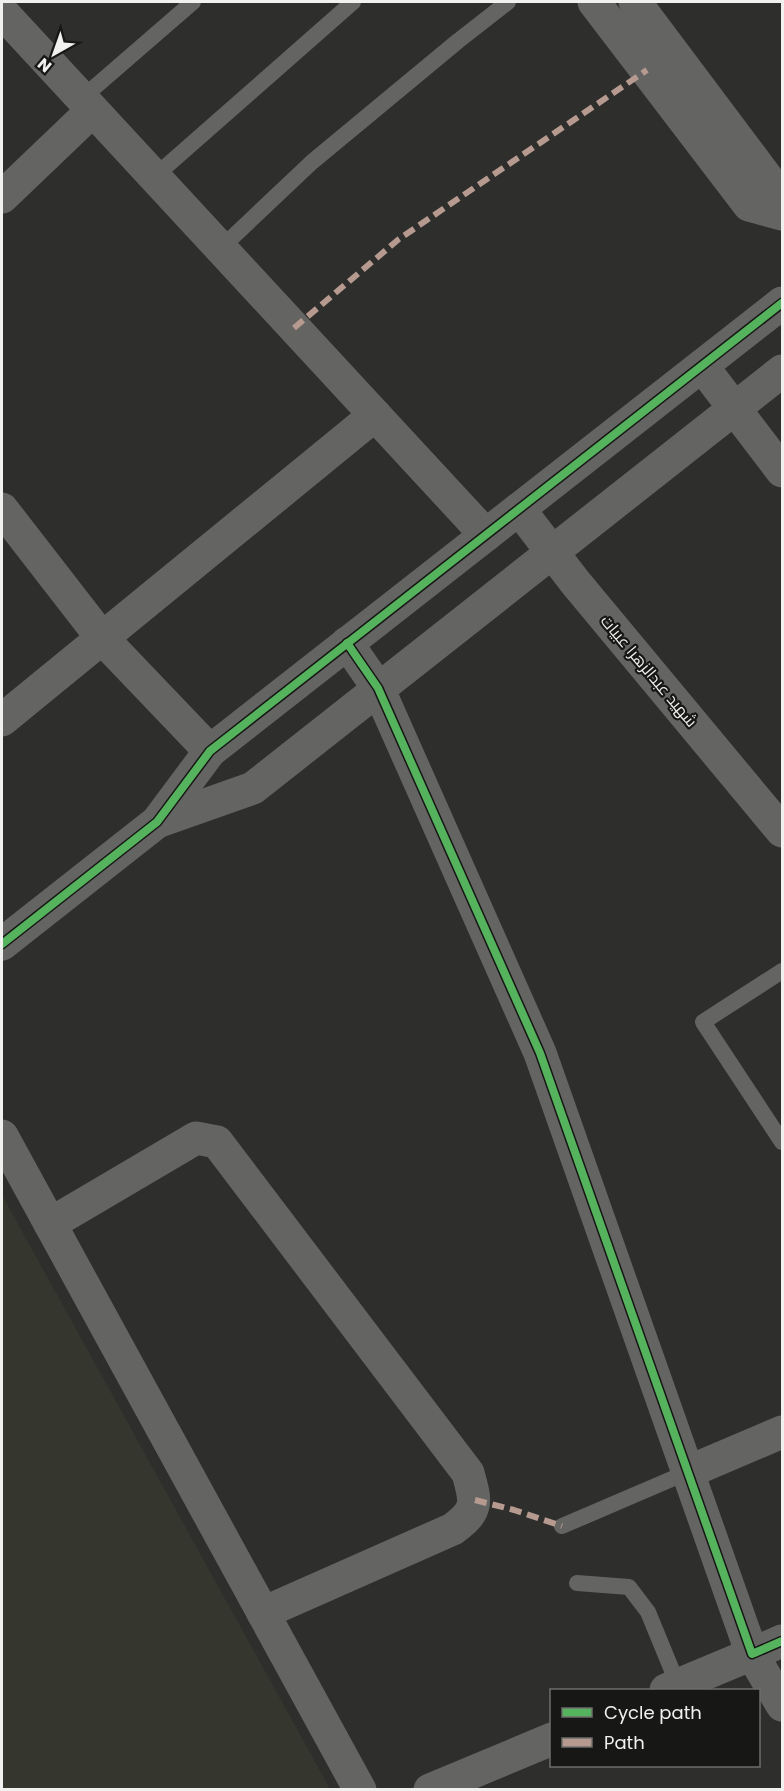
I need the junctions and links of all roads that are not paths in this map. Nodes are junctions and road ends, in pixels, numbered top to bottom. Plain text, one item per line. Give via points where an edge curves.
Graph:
1 (193, 2) edge
2 (353, 2) edge
3 (508, 2) edge
4 (594, 2) edge
5 (635, 2) edge
6 (2, 12) edge
7 (87, 105) junction
8 (154, 177) junction
9 (2, 197) edge
10 (783, 198) edge
11 (783, 214) edge
12 (220, 249) junction
13 (783, 303) edge
14 (702, 366) junction
15 (783, 371) edge
16 (734, 408) junction
17 (375, 415) junction
18 (783, 471) edge
19 (519, 508) junction
20 (2, 509) edge
21 (486, 535) junction
22 (552, 552) junction
23 (102, 639) junction
24 (347, 644) junction
25 (378, 688) junction
26 (2, 720) edge
27 (210, 751) junction
28 (157, 822) junction
29 (783, 831) edge
30 (2, 944) edge
31 (783, 971) edge
32 (2, 1136) edge
33 (783, 1142) edge
34 (50, 1224) junction
35 (783, 1432) edge
36 (688, 1472) junction
37 (562, 1526) dead end
38 (577, 1583) dead end
39 (263, 1613) junction
40 (783, 1641) edge
41 (752, 1654) junction
42 (672, 1688) edge
43 (783, 1705) edge
44 (550, 1739) edge
45 (360, 1790) edge
46 (430, 1790) edge

1 - 7 lane
2 - 8 lane
3 - 12 lane via 312,162
4 - 11 street via 749,205
5 - 10 street
6 - 7 street
7 - 8 street
7 - 9 street
8 - 12 street
12 - 17 street
13 - 14 street
14 - 16 street
14 - 19 street
15 - 16 street
16 - 18 street
16 - 22 street
17 - 21 street
17 - 23 street
19 - 21 street
19 - 22 street, شهید عبدالزهرا عبیات
20 - 23 street
21 - 24 street
22 - 25 street
22 - 29 street, شهید عبدالزهرا عبیات
23 - 26 street
23 - 27 street
24 - 25 street
24 - 27 street
25 - 28 street via 253,788
25 - 36 street via 540,1053
27 - 28 street
28 - 30 street
31 - 33 lane via 704,1022
32 - 34 street
34 - 39 street
34 - 39 street via 196,1138 217,1142 468,1473 475,1500 467,1519 453,1529
35 - 36 street
36 - 37 lane
36 - 41 street
38 - 42 lane via 629,1587 648,1612
39 - 45 street
40 - 41 street
41 - 42 street
41 - 43 street
44 - 46 street

